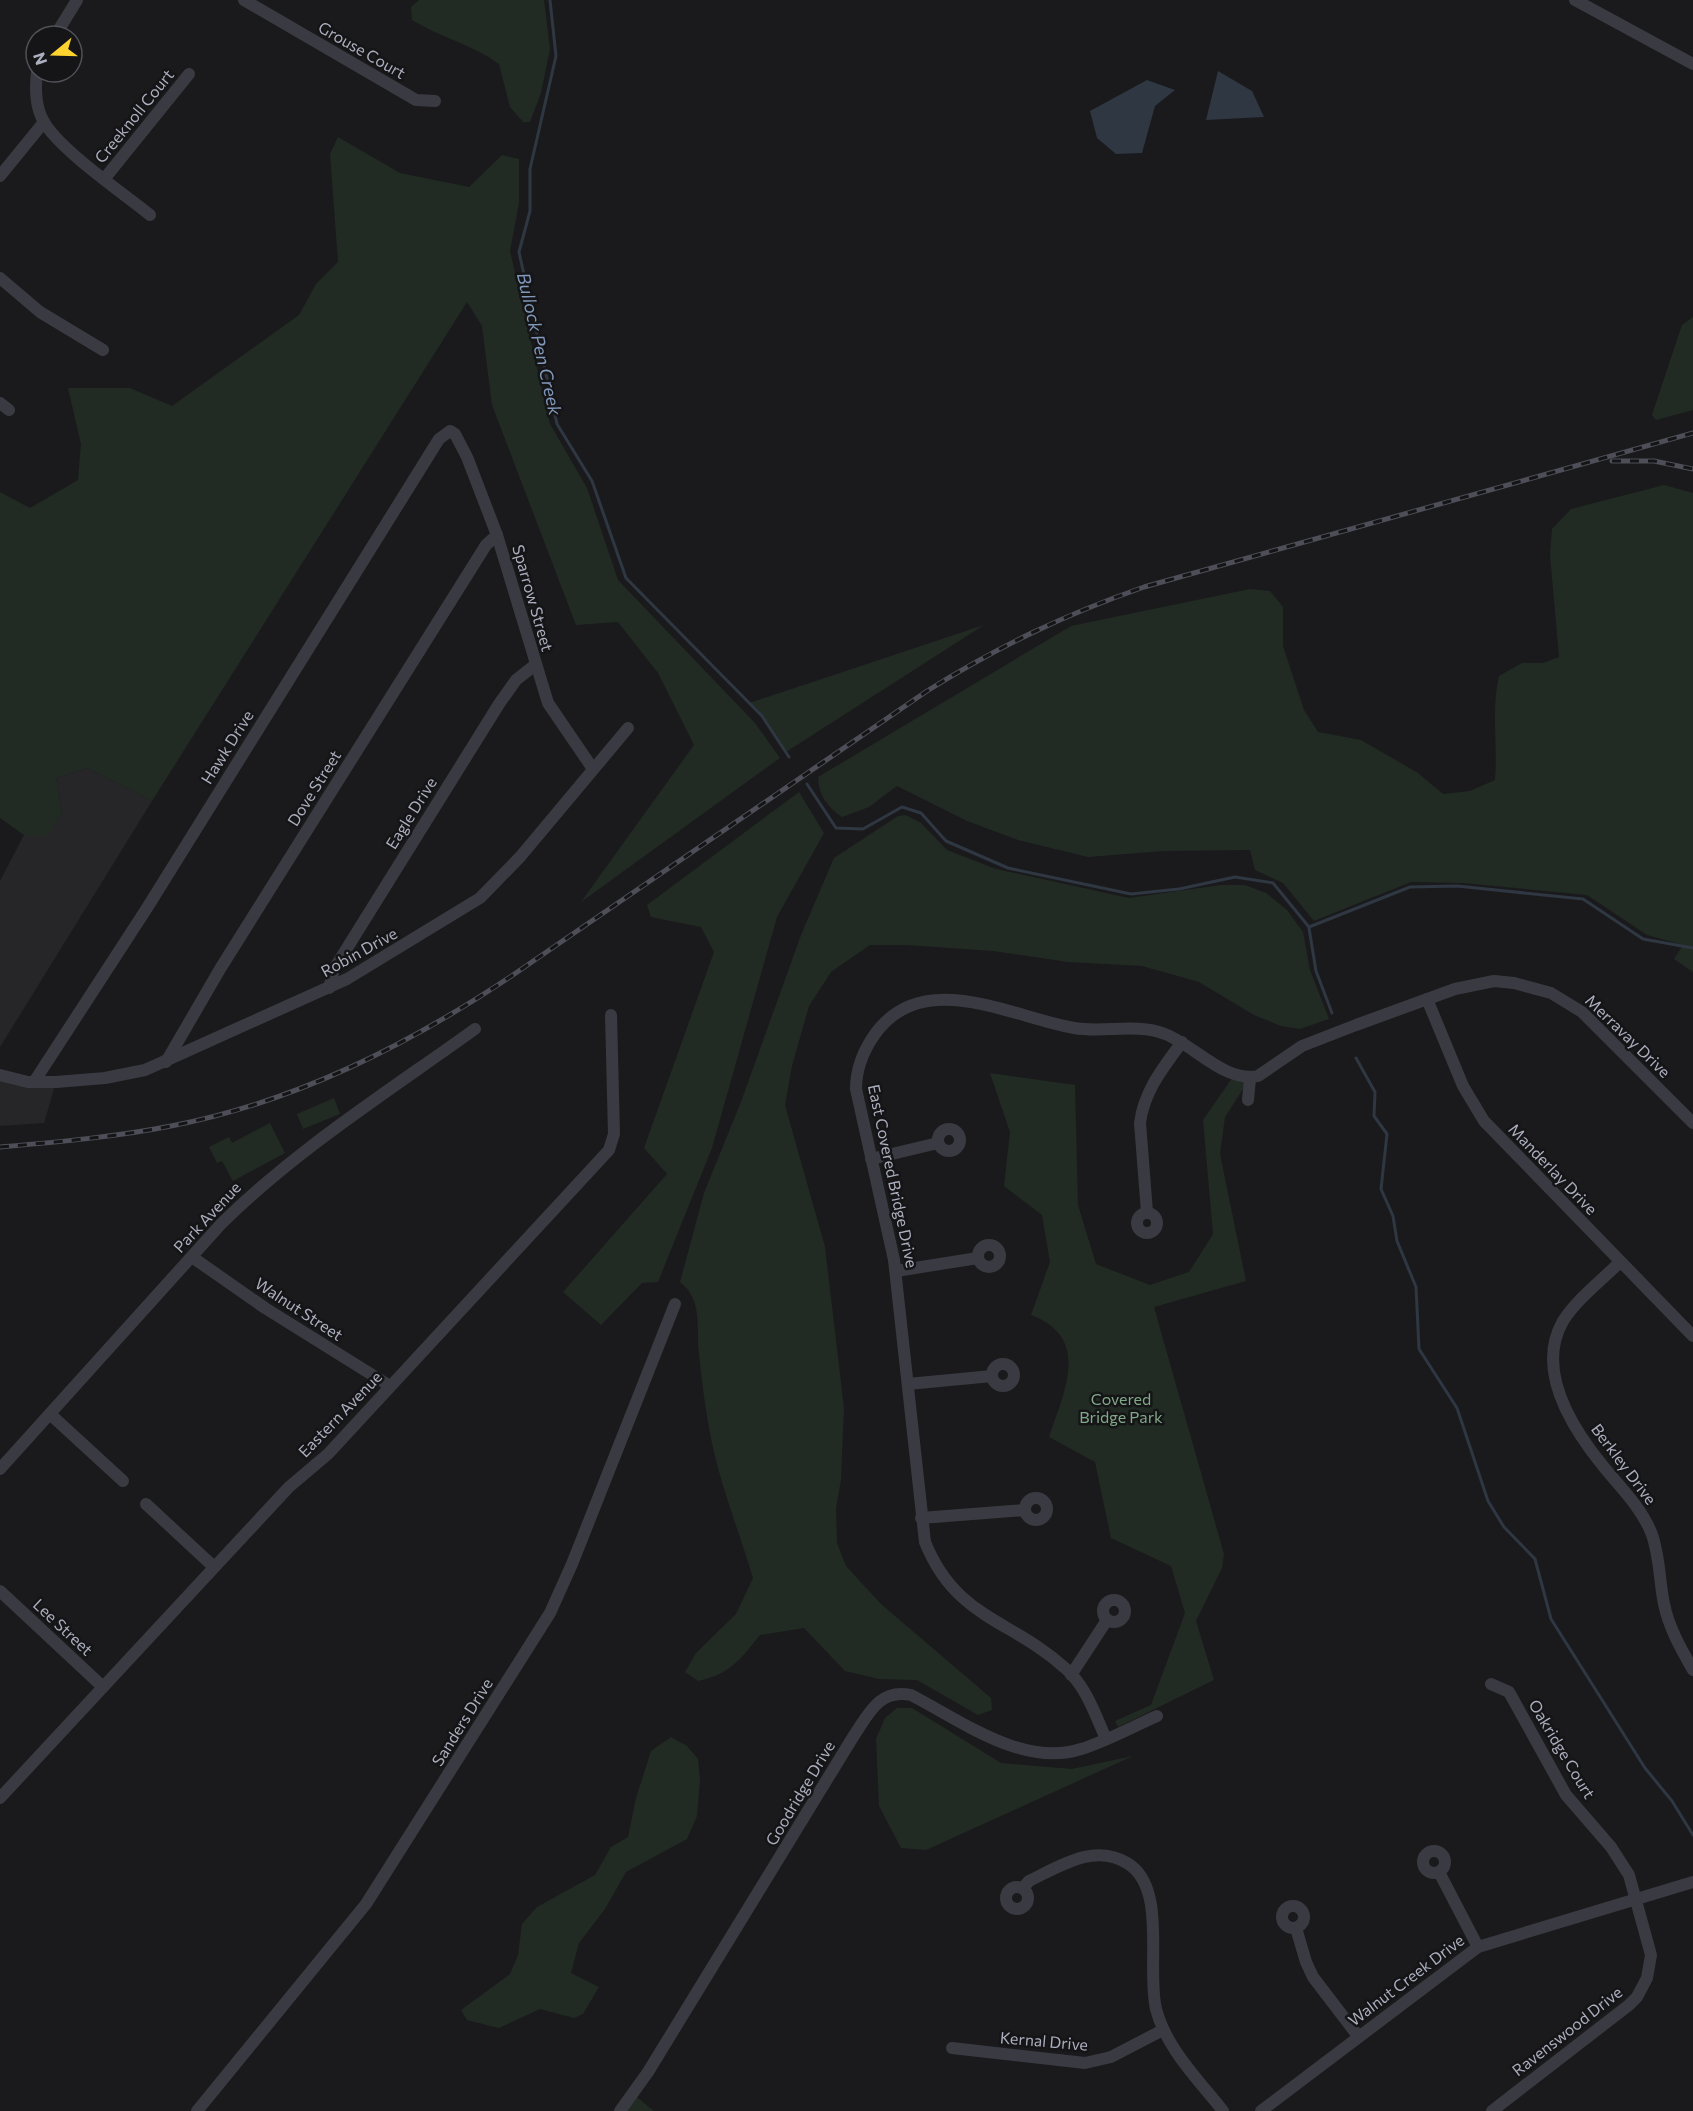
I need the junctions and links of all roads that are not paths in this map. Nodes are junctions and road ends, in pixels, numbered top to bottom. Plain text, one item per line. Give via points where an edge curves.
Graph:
1 (77, 0) edge
2 (244, 0) edge
3 (1575, 0) edge
4 (62, 24) edge
5 (1693, 64) edge
6 (189, 74) dead end
7 (36, 84) edge
8 (435, 101) dead end
9 (44, 122) junction
10 (0, 176) edge
11 (105, 178) junction
12 (150, 215) dead end
13 (0, 278) edge
14 (103, 350) dead end
15 (450, 431) joint
16 (497, 535) junction
17 (535, 665) junction
18 (628, 728) dead end
19 (593, 769) junction
20 (329, 988) junction
21 (1427, 999) junction
22 (611, 1015) dead end
23 (475, 1029) dead end
24 (1182, 1042) junction
25 (166, 1062) junction
26 (0, 1075) edge
27 (1250, 1078) junction
28 (34, 1082) junction
29 (1248, 1100) dead end
30 (1693, 1123) edge
31 (939, 1143) dead end
32 (871, 1159) junction
33 (1147, 1212) dead end
34 (192, 1257) junction
35 (978, 1258) dead end
36 (1620, 1262) junction
37 (896, 1271) junction
38 (675, 1304) dead end
39 (1693, 1336) edge
40 (992, 1376) dead end
41 (908, 1384) junction
42 (390, 1386) junction
43 (50, 1414) junction
44 (0, 1469) edge
45 (123, 1481) dead end
46 (146, 1504) dead end
47 (1025, 1510) dead end
48 (921, 1518) junction
49 (214, 1567) junction
50 (0, 1591) edge
51 (1107, 1620) dead end
52 (1693, 1670) edge
53 (1071, 1675) junction
54 (1491, 1684) dead end
55 (103, 1687) junction
56 (1157, 1716) dead end
57 (1106, 1739) junction
58 (0, 1798) edge
59 (1439, 1872) dead end
60 (1693, 1882) edge
61 (1023, 1888) dead end
62 (1637, 1898) junction
63 (1296, 1928) dead end
64 (1478, 1947) junction
65 (1163, 2030) junction
66 (1358, 2036) junction
67 (952, 2048) dead end
68 (197, 2111) edge
69 (620, 2111) edge
70 (1223, 2111) edge
71 (1261, 2111) edge
72 (1492, 2111) edge

1 - 4 street
2 - 8 street, Grouse Court via 416,100
3 - 5 street
6 - 11 street, Creeknoll Court
7 - 9 street
9 - 10 street
9 - 11 street via 60,141
11 - 12 street
13 - 14 street via 40,312
15 - 16 street, Sparrow Street via 467,457
15 - 28 street, Hawk Drive via 439,439
16 - 17 street, Sparrow Street via 529,632
16 - 25 street, Dove Street via 486,545 220,969
17 - 19 street, Sparrow Street via 553,713
17 - 20 street, Eagle Drive via 516,680 499,704 334,969
18 - 19 street, Robin Drive
19 - 20 street, Robin Drive via 520,857 480,898
20 - 25 street, Robin Drive
21 - 27 street via 1302,1046
21 - 30 street, Merravay Drive via 1494,981 1514,982 1551,993 1582,1012
21 - 36 street, Manderlay Drive via 1462,1086 1484,1121
22 - 42 street, Eastern Avenue via 614,1134 609,1150
23 - 34 street, Park Avenue via 255,1190
24 - 27 street, East Covered Bridge Drive via 1228,1071
24 - 32 street, East Covered Bridge Drive via 1154,1030 1074,1028 961,1000 916,1002 886,1020 859,1062 857,1097
24 - 33 street via 1144,1097 1140,1123
25 - 28 street, Robin Drive via 127,1075
26 - 28 street, Robin Drive
27 - 29 street
31 - 32 street
32 - 37 street, East Covered Bridge Drive
34 - 42 street, Walnut Street
34 - 43 street, Park Avenue
35 - 37 street
36 - 39 street, Manderlay Drive
36 - 52 street, Berkley Drive via 1563,1322 1552,1349 1553,1372 1568,1414 1591,1452 1635,1503 1650,1531 1666,1613
37 - 41 street, East Covered Bridge Drive
38 - 68 street, Sanders Drive via 550,1613 366,1904
40 - 41 street
41 - 48 street, East Covered Bridge Drive
42 - 49 street, Eastern Avenue
43 - 44 street, Park Avenue
43 - 45 street
46 - 49 street
47 - 48 street
48 - 53 street, East Covered Bridge Drive via 925,1542 947,1584 962,1599 1052,1658
49 - 55 street, Eastern Avenue
50 - 55 street, Lee Street
51 - 53 street
53 - 57 street, East Covered Bridge Drive via 1090,1702
54 - 62 street, Oakridge Court via 1509,1692 1566,1795 1621,1860
55 - 58 street, Eastern Avenue
56 - 57 street, Goodridge Drive
57 - 69 street, Goodridge Drive via 1054,1754 1034,1751 1011,1745 911,1695 891,1694 875,1703 648,2072
59 - 64 street
60 - 62 street, Walnut Creek Drive
61 - 65 street via 1029,1881 1088,1856 1103,1854 1118,1857 1142,1875 1152,1901 1152,1985
62 - 64 street, Walnut Creek Drive
62 - 72 street, Ravenswood Drive via 1651,1955 1647,1978 1637,1997
63 - 66 street via 1313,1977
64 - 66 street, Walnut Creek Drive
65 - 67 street, Kernal Drive via 1111,2057 1085,2063
65 - 70 street
66 - 71 street, Walnut Creek Drive

